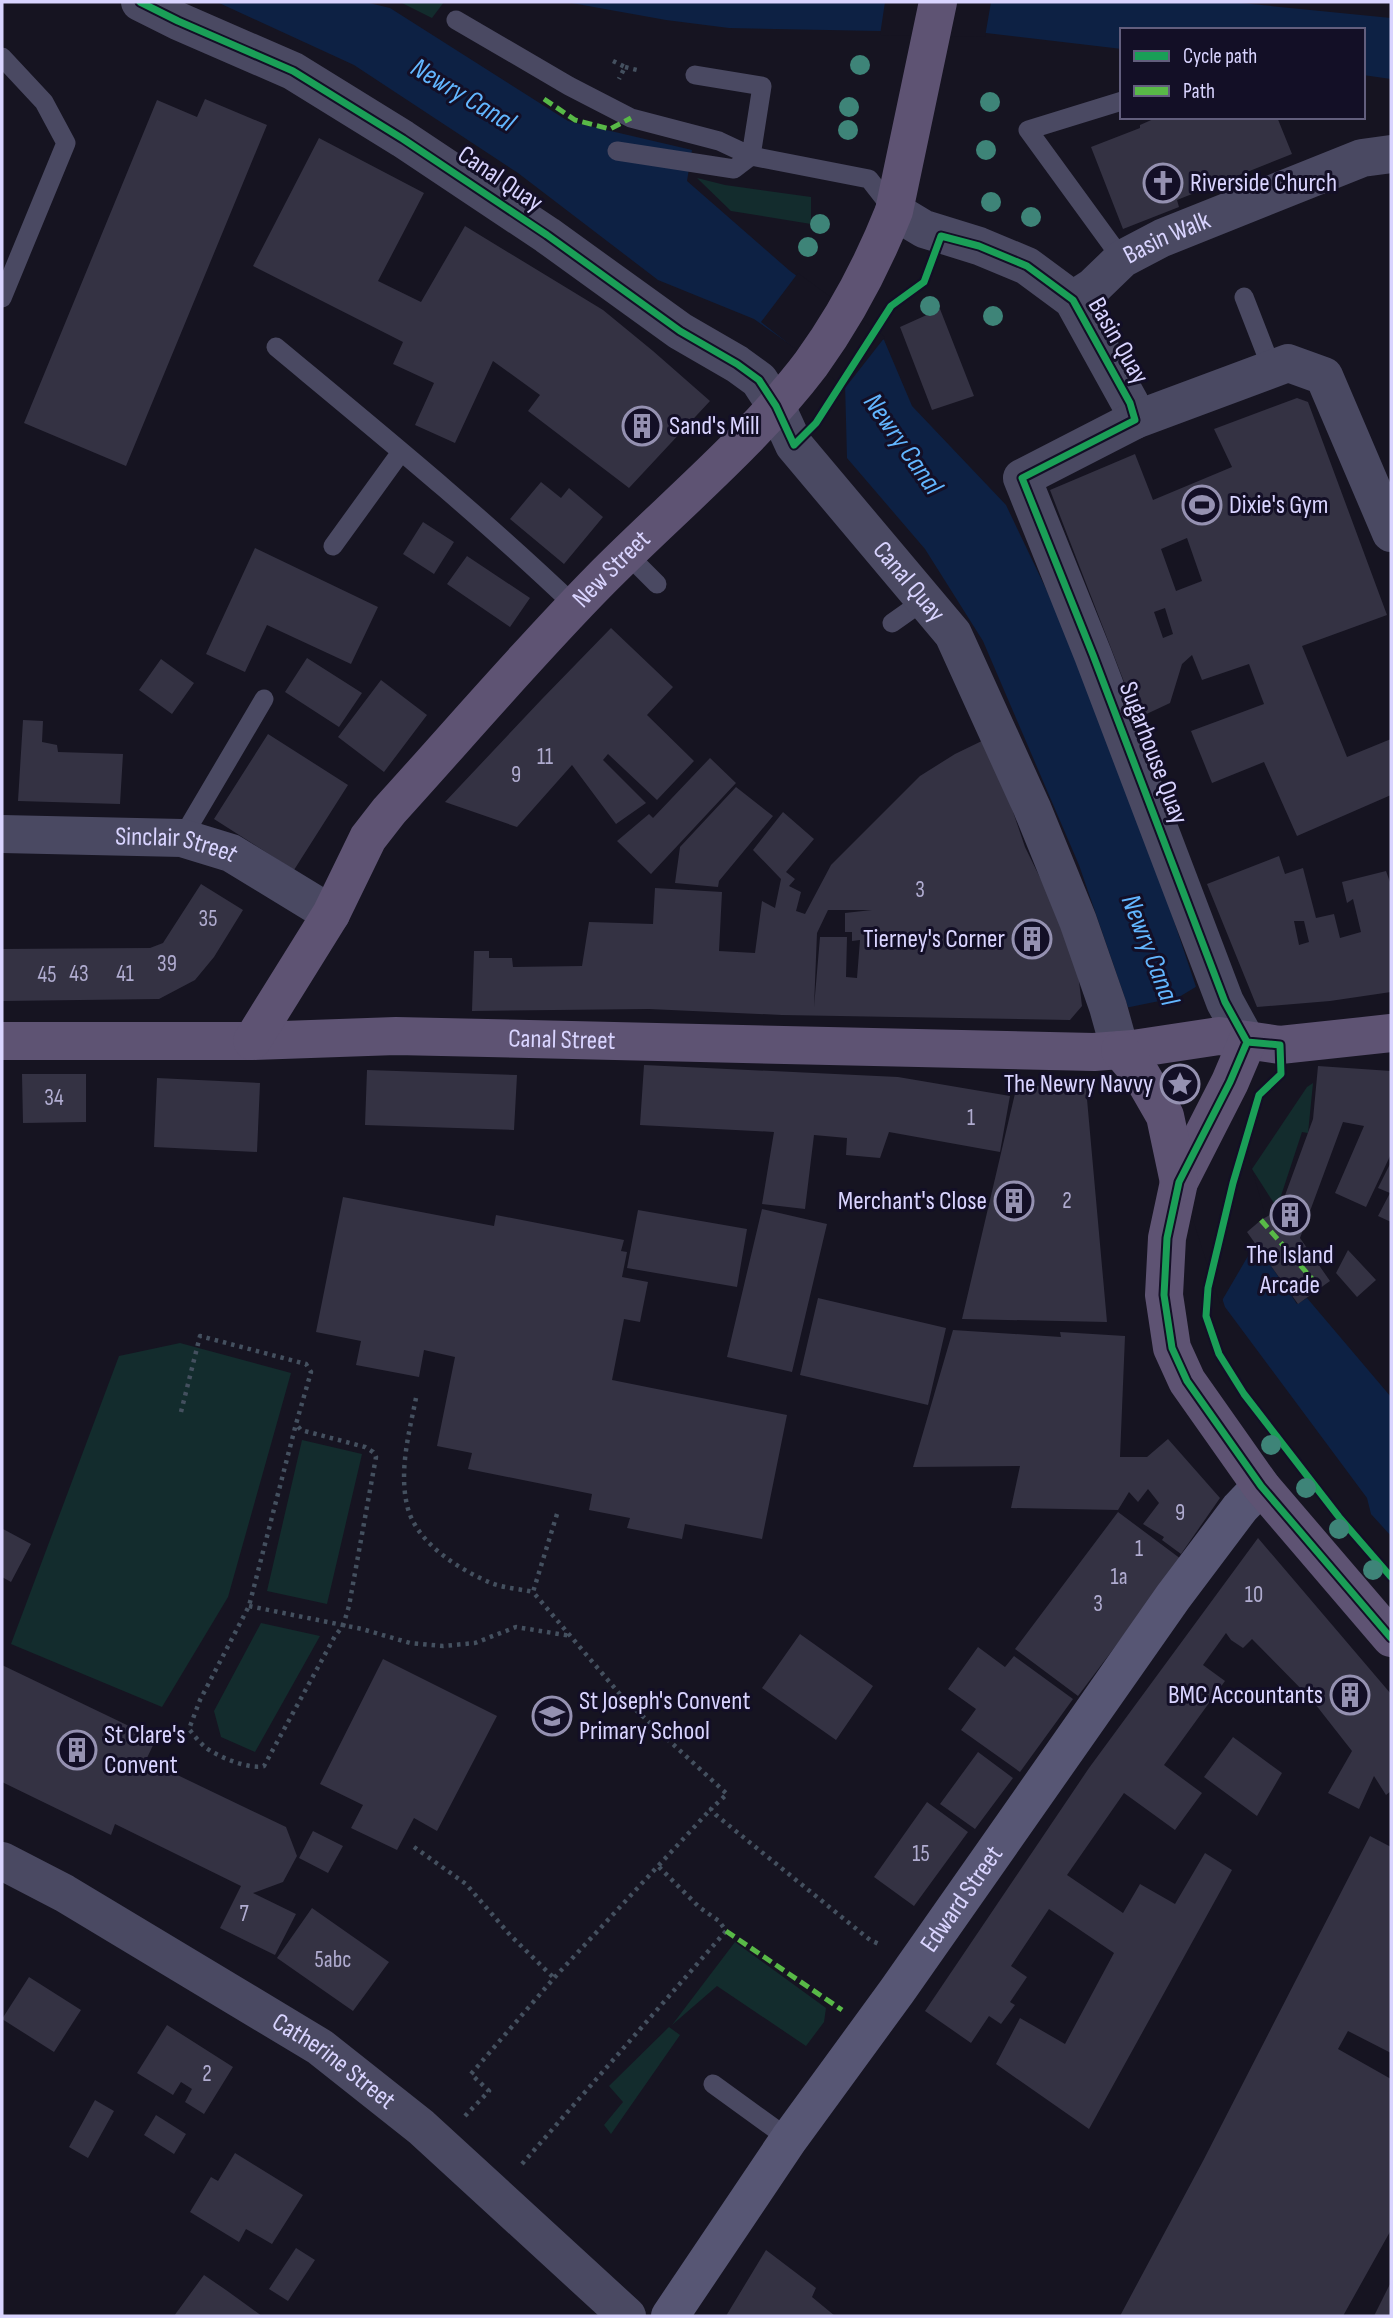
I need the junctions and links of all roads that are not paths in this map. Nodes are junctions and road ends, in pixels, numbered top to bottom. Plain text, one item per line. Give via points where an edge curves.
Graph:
1 (140, 2) edge
2 (938, 2) edge
3 (456, 20) dead end
4 (2, 57) edge
5 (695, 75) dead end
6 (1120, 102) edge
7 (617, 151) dead end
8 (1391, 154) edge
9 (751, 156) junction
10 (894, 211) junction
11 (1122, 259) junction
12 (1244, 297) dead end
13 (2, 298) edge
14 (1073, 300) junction
15 (276, 347) dead end
16 (1272, 369) junction
17 (776, 406) junction
18 (1135, 421) junction
19 (401, 452) junction
20 (1021, 478) joint
21 (1391, 533) edge
22 (333, 546) dead end
23 (626, 554) junction
24 (657, 584) dead end
25 (926, 599) junction
26 (575, 606) junction
27 (892, 623) dead end
28 (264, 699) dead end
29 (2, 834) edge
30 (182, 838) junction
31 (331, 914) junction
32 (1391, 1033) edge
33 (1233, 1039) junction
34 (2, 1041) edge
35 (252, 1041) junction
36 (1132, 1059) junction
37 (1179, 1182) junction
38 (1261, 1486) junction
39 (1391, 1637) edge
40 (2, 1861) edge
41 (713, 2084) dead end
42 (789, 2139) junction
43 (628, 2316) edge
44 (670, 2316) edge

1 - 17 street, Canal Quay via 293,71 403,139 680,331 737,364 759,380
2 - 10 main road, New Street
3 - 9 lane via 631,118 719,141
4 - 13 lane via 44,102 66,143
5 - 9 lane via 762,86
6 - 11 lane via 1028,130
7 - 9 lane via 734,169
8 - 11 street, Basin Walk via 1362,158 1162,238
9 - 10 lane via 869,179
10 - 14 street, Basin Quay via 924,229 1027,266
10 - 17 main road, New Street via 850,304
11 - 14 street, Basin Walk
12 - 16 lane
14 - 18 street, Basin Quay via 1130,403
15 - 19 lane
16 - 18 street, Basin Quay
16 - 21 street, Basin Quay via 1288,363 1324,376
17 - 23 main road, New Street
17 - 25 street, Canal Quay via 794,445
18 - 20 street, Basin Quay
19 - 22 lane
19 - 26 lane
20 - 33 street, Sugarhouse Quay via 1225,1002
23 - 24 lane
23 - 26 main road, New Street
25 - 27 lane
25 - 36 street, Canal Quay via 953,634 1032,808
26 - 31 main road, New Street via 375,829
28 - 30 lane
29 - 30 street, Sinclair Street
30 - 31 street, Sinclair Street via 230,853
31 - 35 main road, New Street
32 - 33 main road, Canal Street via 1280,1045
33 - 36 main road, Canal Street
33 - 37 main road via 1230,1082
34 - 35 main road, Canal Street
35 - 36 main road, Canal Street via 396,1037
36 - 37 main road via 1165,1116
37 - 38 main road via 1167,1238 1164,1295 1172,1348 1187,1381
38 - 39 main road
38 - 42 main road, Edward Street via 1173,1597
40 - 43 street, Catherine Street via 320,2047 421,2127
41 - 42 lane
42 - 44 main road, Edward Street

